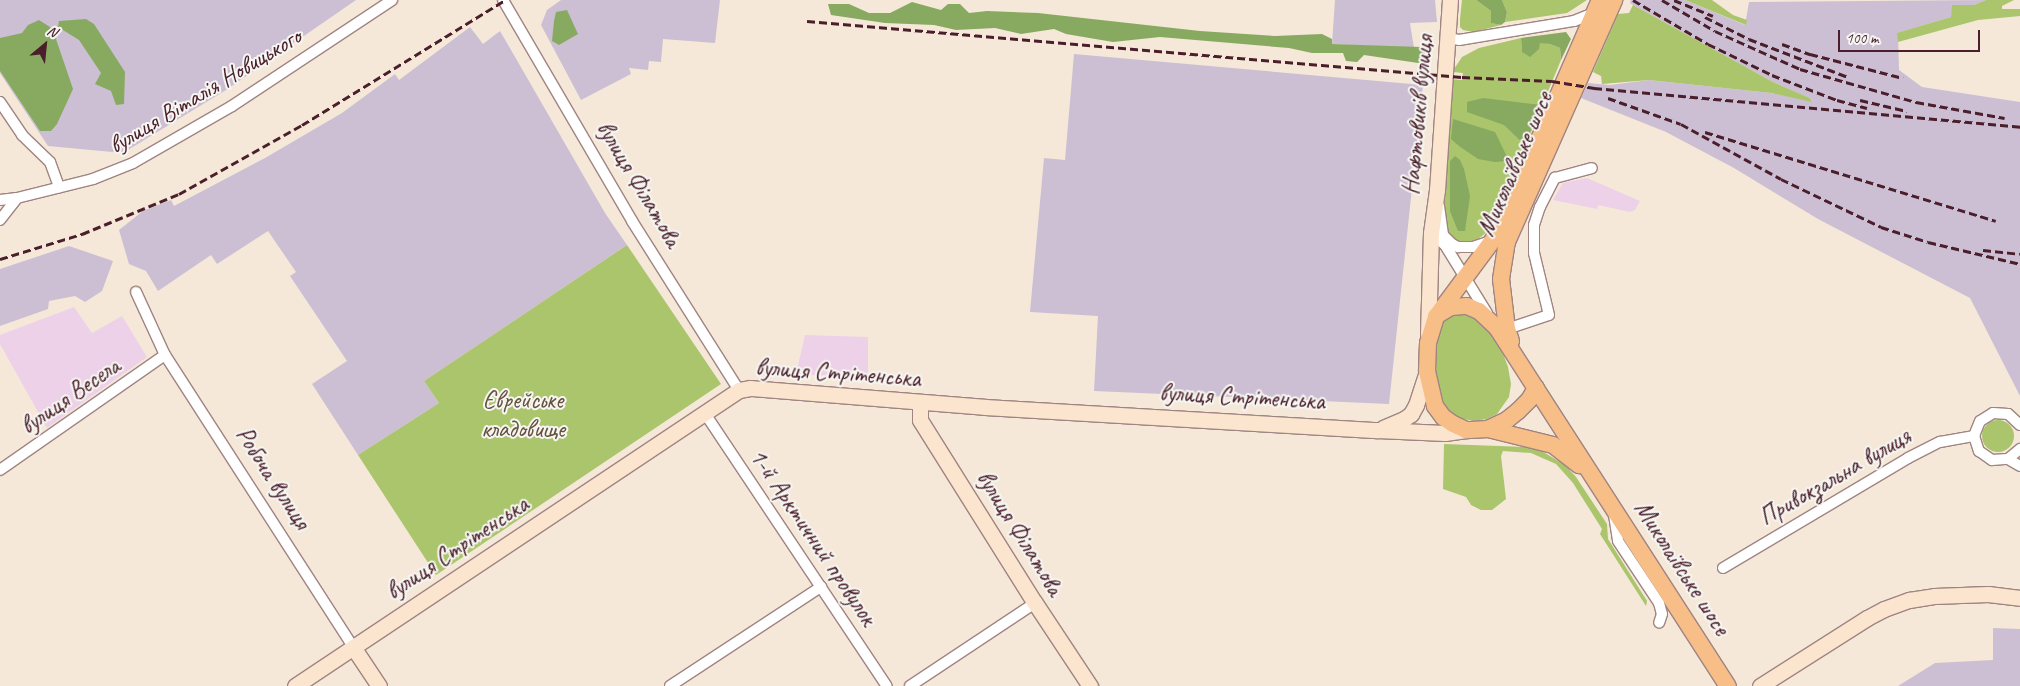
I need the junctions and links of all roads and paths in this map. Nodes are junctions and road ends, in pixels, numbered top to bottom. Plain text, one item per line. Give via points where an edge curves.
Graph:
1 (392, 0) edge
2 (503, 0) edge
3 (1450, 0) edge
4 (1614, 0) edge
5 (1597, 6) edge
6 (1448, 38) junction
7 (0, 102) edge
8 (1592, 168) dead end
9 (59, 187) junction
10 (17, 198) junction
11 (0, 200) edge
12 (0, 220) edge
13 (1437, 233) junction
14 (1493, 240) junction
15 (1464, 277) junction
16 (136, 292) dead end
17 (1436, 316) junction
18 (1502, 328) junction
19 (1428, 343) junction
20 (165, 355) junction
21 (1427, 371) junction
22 (1536, 388) junction
23 (739, 390) junction
24 (920, 402) junction
25 (704, 412) junction
26 (2020, 425) edge
27 (1488, 429) junction
28 (1377, 430) junction
29 (1466, 430) junction
30 (1974, 436) junction
31 (2020, 448) edge
32 (2008, 459) junction
33 (2020, 466) edge
34 (0, 470) edge
35 (1593, 478) junction
36 (1614, 509) junction
37 (1723, 568) dead end
38 (821, 587) junction
39 (2020, 598) edge
40 (1035, 603) junction
41 (1659, 622) dead end
42 (353, 646) junction
43 (294, 686) edge
44 (378, 686) edge
45 (670, 686) edge
46 (887, 686) edge
47 (910, 686) edge
48 (1090, 686) edge
49 (1728, 686) edge
50 (1760, 686) edge

1 - 9 street, вулиця Віталія Новицького via 232,106 133,163 93,179
2 - 23 street, вулиця Філатова via 632,220
3 - 6 main road, Нафтовиків вулиця
4 - 18 main road, Миколаївське шосе via 1507,242 1501,279
5 - 6 street via 1574,22 1459,40
5 - 14 main road, Миколаївське шосе
6 - 13 main road, Нафтовиків вулиця
7 - 9 street via 22,135 50,162
8 - 18 street via 1554,178 1534,225 1534,253 1549,315
9 - 10 street, вулиця Віталія Новицького
10 - 11 street, вулиця Віталія Новицького
10 - 12 street
13 - 14 street via 1458,247 1473,247
13 - 15 street, Нафтовиків вулиця
13 - 19 main road, Нафтовиків вулиця
14 - 15 main road, Миколаївське шосе
15 - 17 main road, Миколаївське шосе
15 - 18 street, Нафтовиків вулиця
16 - 20 street, Робоча вулиця
17 - 18 main road via 1451,307 1467,306
17 - 19 main road
18 - 22 main road, Миколаївське шосе
19 - 21 main road
20 - 34 street, вулиця Весела
20 - 42 street, Робоча вулиця
21 - 28 main road, вулиця Стрітенська via 1411,414
21 - 29 main road via 1435,406 1443,416
22 - 27 main road via 1518,411
22 - 35 main road, Миколаївське шосе
23 - 24 main road, вулиця Стрітенська via 750,388
23 - 25 main road, вулиця Стрітенська
24 - 28 main road, вулиця Стрітенська
24 - 40 main road, вулиця Філатова via 920,420
25 - 38 street, 1-й Арктичний провулок
25 - 42 main road, вулиця Стрітенська
26 - 30 street via 2008,414 1993,413 1980,421
27 - 29 main road
27 - 35 main road, Миколаївське шосе via 1552,445
28 - 29 main road, вулиця Стрітенська via 1445,433
30 - 32 street via 1984,456 1992,460
30 - 37 street, Привокзальна вулиця via 1940,442 1908,458
31 - 32 street
32 - 33 street
35 - 36 main road, Миколаївське шосе
36 - 41 street via 1618,541 1659,603 1662,614
36 - 49 main road, Миколаївське шосе
38 - 45 street
38 - 46 street, 1-й Арктичний провулок
39 - 50 main road via 1988,594 1934,596 1901,603 1859,623
40 - 47 street
40 - 48 main road, вулиця Філатова
42 - 43 main road, вулиця Стрітенська
42 - 44 main road, Робоча вулиця

